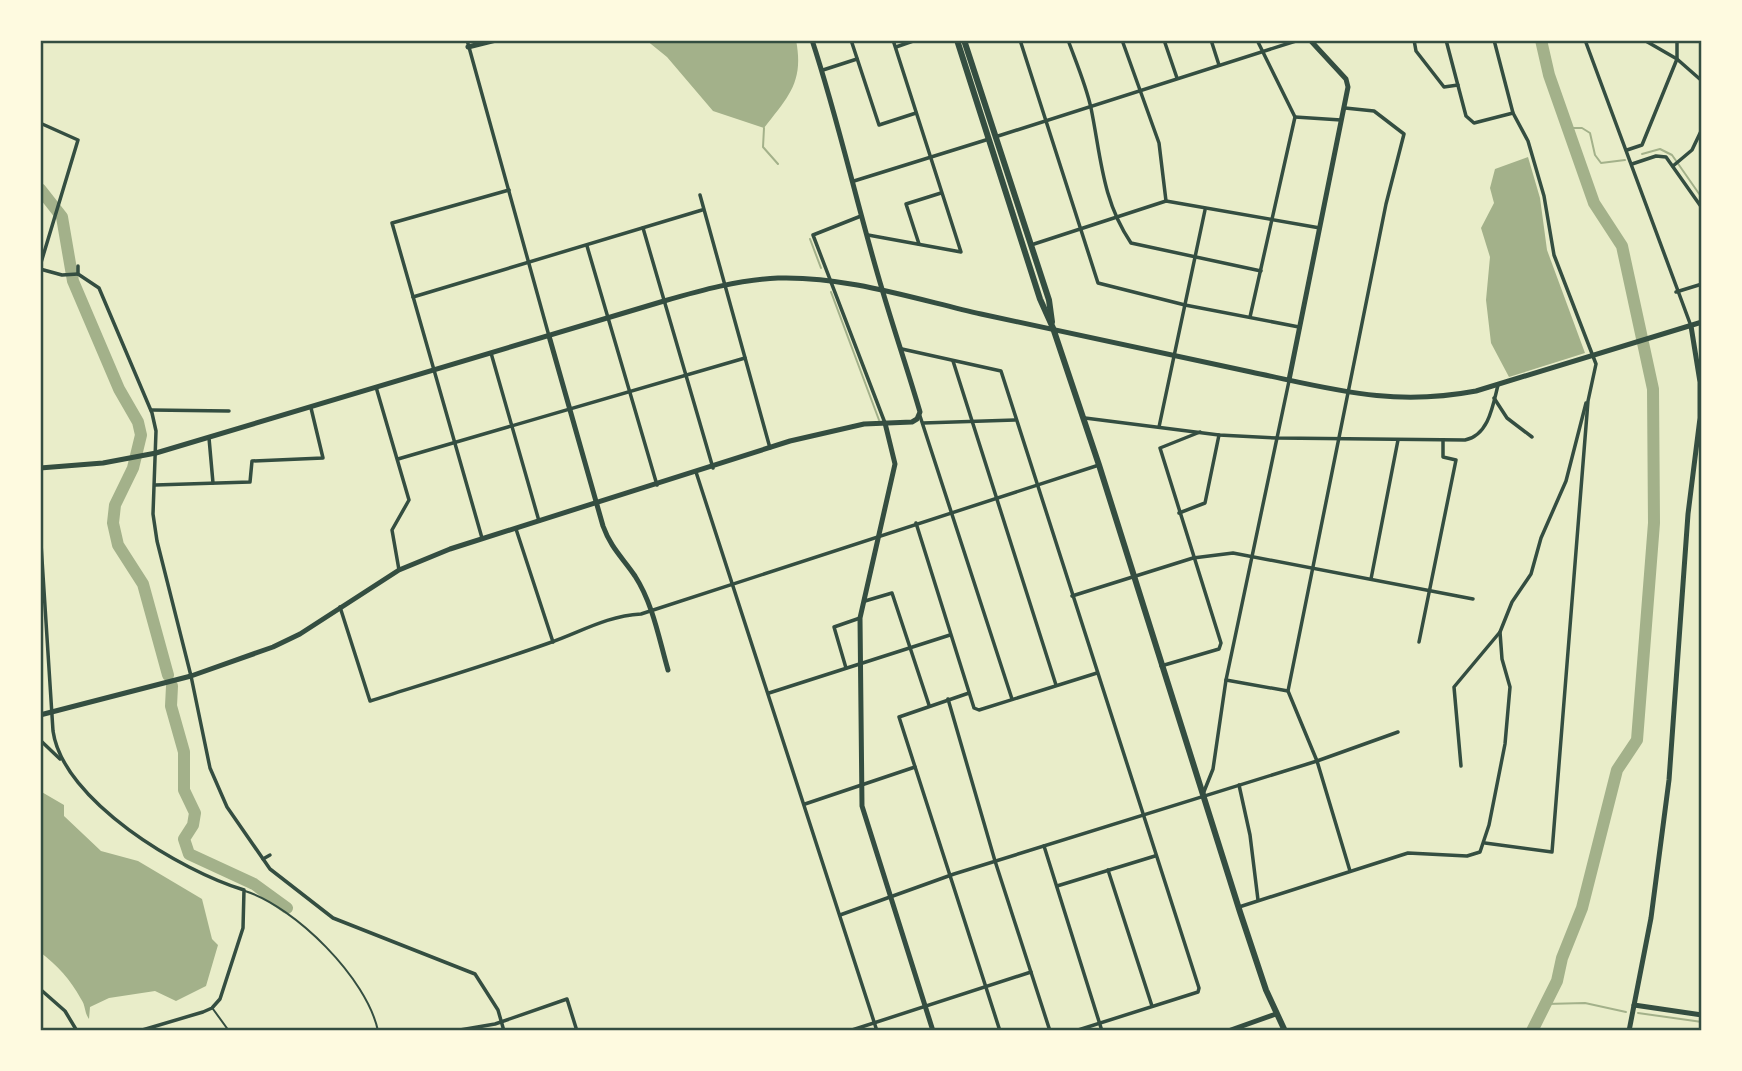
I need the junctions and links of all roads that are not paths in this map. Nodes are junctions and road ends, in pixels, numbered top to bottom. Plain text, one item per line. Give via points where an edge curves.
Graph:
1 (467, 40) edge
2 (496, 40) edge
3 (812, 40) edge
4 (851, 40) edge
5 (893, 40) edge
6 (916, 40) edge
7 (957, 40) edge
8 (964, 40) edge
9 (1020, 40) edge
10 (1068, 40) edge
11 (1122, 40) edge
12 (1164, 40) edge
13 (1211, 40) edge
14 (1257, 40) edge
15 (1299, 40) edge
16 (1310, 40) edge
17 (1414, 40) edge
18 (1446, 40) edge
19 (1494, 40) edge
20 (1585, 40) edge
21 (1644, 40) edge
22 (1677, 40) edge
23 (468, 47) junction
24 (896, 47) junction
25 (1261, 53) junction
26 (1677, 59) junction
27 (857, 60) junction
28 (1219, 65) junction
29 (822, 71) junction
30 (1177, 78) junction
31 (1702, 80) edge
32 (1458, 85) junction
33 (1141, 90) junction
34 (1090, 106) junction
35 (1345, 108) junction
36 (916, 113) junction
37 (1513, 113) junction
38 (1295, 117) junction
39 (1045, 120) junction
40 (1342, 120) junction
41 (40, 123) edge
42 (1702, 129) edge
43 (992, 138) junction
44 (1628, 150) junction
45 (929, 158) junction
46 (1632, 164) junction
47 (1674, 165) junction
48 (854, 181) junction
49 (509, 190) junction
50 (941, 193) junction
51 (699, 195) dead end
52 (1166, 201) junction
53 (1702, 208) edge
54 (702, 210) junction
55 (1205, 210) junction
56 (863, 215) junction
57 (1115, 219) junction
58 (1272, 221) junction
59 (643, 228) junction
60 (1320, 228) junction
61 (1080, 230) junction
62 (868, 235) junction
63 (919, 245) junction
64 (1031, 245) junction
65 (587, 246) junction
66 (1194, 256) junction
67 (529, 262) junction
68 (78, 266) dead end
69 (40, 267) edge
70 (1261, 271) junction
71 (77, 274) junction
72 (829, 281) junction
73 (723, 284) junction
74 (1702, 284) edge
75 (882, 290) junction
76 (1676, 292) junction
77 (413, 297) junction
78 (664, 301) junction
79 (1185, 305) junction
80 (1251, 317) junction
81 (607, 318) junction
82 (1702, 322) edge
83 (1300, 327) junction
84 (1688, 327) junction
85 (1053, 328) junction
86 (549, 336) junction
87 (902, 349) junction
88 (491, 353) junction
89 (1591, 355) junction
90 (1174, 356) junction
91 (745, 358) junction
92 (953, 361) junction
93 (434, 371) junction
94 (685, 375) junction
95 (1289, 380) junction
96 (1498, 385) junction
97 (376, 387) junction
98 (627, 391) junction
99 (1348, 393) junction
100 (1494, 398) junction
101 (1588, 401) junction
102 (311, 408) junction
103 (570, 408) junction
104 (151, 410) junction
105 (229, 411) dead end
106 (1083, 418) junction
107 (922, 419) junction
108 (1016, 420) junction
109 (970, 422) junction
110 (885, 423) junction
111 (513, 425) junction
112 (1159, 427) junction
113 (1202, 432) junction
114 (1219, 435) junction
115 (209, 436) junction
116 (1532, 437) dead end
117 (1277, 438) junction
118 (1339, 440) junction
119 (1398, 440) junction
120 (1443, 440) junction
121 (453, 442) junction
122 (770, 448) junction
123 (156, 453) junction
124 (398, 458) junction
125 (1099, 465) junction
126 (40, 468) edge
127 (713, 468) junction
128 (696, 472) junction
129 (213, 482) junction
130 (155, 485) junction
131 (657, 485) junction
132 (1037, 485) junction
133 (996, 498) junction
134 (598, 503) junction
135 (950, 512) junction
136 (1179, 513) junction
137 (539, 522) junction
138 (916, 523) junction
139 (40, 528) edge
140 (516, 529) junction
141 (880, 536) junction
142 (482, 539) junction
143 (1251, 554) junction
144 (1193, 558) junction
145 (1314, 567) junction
146 (399, 570) junction
147 (1133, 577) junction
148 (1371, 579) junction
149 (734, 583) junction
150 (1430, 590) junction
151 (1072, 596) junction
152 (1473, 599) dead end
153 (865, 601) junction
154 (340, 607) junction
155 (650, 609) junction
156 (860, 618) junction
157 (1500, 632) junction
158 (950, 635) junction
159 (553, 642) junction
160 (1419, 642) dead end
161 (909, 648) junction
162 (862, 663) junction
163 (1160, 666) junction
164 (846, 668) junction
165 (668, 670) dead end
166 (1097, 673) junction
167 (191, 676) junction
168 (1226, 680) junction
169 (1056, 685) junction
170 (1288, 691) junction
171 (769, 692) junction
172 (969, 693) junction
173 (948, 699) junction
174 (1012, 699) junction
175 (929, 705) junction
176 (52, 713) junction
177 (40, 715) edge
178 (1398, 732) dead end
179 (40, 740) edge
180 (61, 761) junction
181 (1317, 761) junction
182 (1461, 766) dead end
183 (915, 767) junction
184 (862, 785) junction
185 (1239, 785) junction
186 (1202, 796) junction
187 (805, 804) junction
188 (1142, 815) junction
189 (1485, 843) junction
190 (1044, 846) junction
191 (270, 855) dead end
192 (1155, 856) junction
193 (262, 859) junction
194 (995, 861) junction
195 (1108, 870) junction
196 (1350, 871) junction
197 (951, 877) junction
198 (1057, 886) junction
199 (244, 890) junction
200 (892, 898) junction
201 (1258, 901) junction
202 (1239, 907) junction
203 (840, 915) junction
204 (1031, 972) junction
205 (986, 987) junction
206 (40, 989) edge
207 (1634, 1005) junction
208 (1152, 1006) junction
209 (926, 1007) junction
210 (212, 1008) junction
211 (1276, 1014) junction
212 (1702, 1015) edge
213 (502, 1020) junction
214 (874, 1023) junction
215 (1100, 1023) junction
216 (1246, 1028) edge
217 (77, 1031) edge
218 (139, 1031) edge
219 (229, 1031) edge
220 (378, 1031) edge
221 (454, 1031) edge
222 (504, 1031) edge
223 (577, 1031) edge
224 (849, 1031) edge
225 (877, 1031) edge
226 (933, 1031) edge
227 (1000, 1031) edge
228 (1050, 1031) edge
229 (1075, 1031) edge
230 (1102, 1031) edge
231 (1228, 1031) edge
232 (1285, 1031) edge
233 (1629, 1031) edge

1 - 23 street
2 - 23 street
3 - 29 street
4 - 27 street
5 - 24 street
6 - 24 street
7 - 43 highway
8 - 43 highway
9 - 39 street
10 - 34 street
11 - 33 street
12 - 30 street
13 - 28 street
14 - 25 street
15 - 25 street
16 - 35 street via 1346,79
17 - 32 street via 1416,51 1444,87
18 - 32 street
19 - 37 street
20 - 44 street
21 - 26 street
22 - 26 street
23 - 49 street
24 - 36 street
25 - 28 street
25 - 38 street
26 - 31 street
26 - 44 street via 1642,145
27 - 29 street
27 - 36 street via 879,125
28 - 30 street
29 - 48 street
30 - 33 street
32 - 37 street via 1466,116 1474,123
33 - 34 street
33 - 52 street via 1159,143
34 - 39 street
34 - 57 street
35 - 40 street
35 - 99 street via 1374,111 1404,134
36 - 45 street
37 - 89 street via 1528,141 1554,255
38 - 40 street
38 - 58 street
39 - 43 street
39 - 61 street
40 - 60 street
41 - 69 street via 78,140
42 - 47 street via 1692,150
43 - 45 street
43 - 64 highway
43 - 85 highway via 1040,299
44 - 46 street
45 - 48 street
45 - 50 street
46 - 47 street via 1661,156
46 - 76 street
47 - 53 street
48 - 56 street
49 - 67 street
49 - 77 street via 392,223
50 - 63 street via 906,204
50 - 63 street via 961,252
51 - 54 street
52 - 55 street
52 - 57 street
54 - 59 street
54 - 73 street
55 - 58 street
55 - 66 street
56 - 62 street
56 - 72 street via 814,233
57 - 61 street
57 - 66 street via 1131,243
58 - 60 street
58 - 70 street
59 - 65 street
59 - 78 street
60 - 83 street
61 - 64 street
61 - 79 street via 1101,286
62 - 63 street
62 - 75 street
64 - 85 highway
65 - 67 street
65 - 81 street
66 - 70 street
66 - 79 street
67 - 77 street
67 - 86 street
68 - 71 street
69 - 71 street
70 - 80 street
71 - 104 street via 99,288
72 - 73 street via 779,278
72 - 75 street
72 - 110 street
73 - 78 street
73 - 91 street
74 - 76 street
75 - 85 street
75 - 87 street
76 - 84 street
77 - 93 street
78 - 81 street
78 - 94 street
79 - 80 street
79 - 90 street
80 - 83 street
81 - 86 street
81 - 98 street
82 - 84 street
83 - 95 street
84 - 89 street
84 - 207 street via 1700,382 1700,418 1667,791 1651,918
85 - 90 street
85 - 106 highway
86 - 88 street
86 - 103 street
87 - 92 street
87 - 107 street
88 - 93 street
88 - 111 street
89 - 96 street
89 - 101 street via 1596,364
90 - 95 street
90 - 112 street
91 - 94 street
91 - 122 street
92 - 108 street via 1001,371
92 - 109 street
93 - 97 street
93 - 121 street
94 - 98 street
94 - 127 street
95 - 99 street
95 - 117 street
96 - 99 street via 1407,399
96 - 100 street
97 - 102 street
97 - 124 street
98 - 103 street
98 - 131 street
99 - 118 street
100 - 116 street via 1507,418
100 - 120 street via 1479,433 1465,440
101 - 157 street via 1566,481 1531,574 1512,602
101 - 189 street via 1552,852
102 - 115 street
102 - 129 street via 323,458 252,461 250,482
103 - 111 street
103 - 134 street
104 - 105 street
104 - 123 street
106 - 112 street
106 - 125 highway
107 - 109 street
107 - 110 street
107 - 135 street
108 - 109 street
108 - 132 street
109 - 133 street
110 - 122 street via 837,429
110 - 141 street via 895,464
111 - 121 street
111 - 137 street
112 - 113 street
113 - 114 street
113 - 136 street via 1160,448
114 - 117 street
114 - 136 street via 1205,503
115 - 123 street
115 - 129 street
117 - 118 street
117 - 143 street
118 - 119 street
118 - 145 street
119 - 120 street
119 - 148 street
120 - 150 street via 1443,457 1456,460
121 - 124 street
121 - 142 street
122 - 127 street
123 - 126 street
123 - 130 street
124 - 146 street via 409,500 392,530
125 - 132 street
125 - 147 highway
127 - 128 street
128 - 131 street
128 - 149 street
129 - 130 street
130 - 167 street via 156,541
131 - 134 street
132 - 133 street
132 - 151 street
133 - 135 street
133 - 169 street
134 - 137 street
134 - 155 street via 612,549 635,577
135 - 138 street
135 - 174 street
136 - 144 street
137 - 140 street
138 - 141 street
138 - 158 street
139 - 176 street
140 - 142 street
140 - 159 street
141 - 149 street
141 - 153 street
142 - 146 street
143 - 144 street
143 - 145 street
143 - 168 street
144 - 147 street
144 - 163 street via 1221,643 1219,649
145 - 148 street
145 - 170 street
146 - 154 street
147 - 151 street
147 - 163 highway
148 - 150 street
149 - 155 street
149 - 171 street
150 - 152 street
150 - 160 street
151 - 166 street
153 - 156 street
153 - 161 street via 892,593
154 - 159 street via 369,701
154 - 167 street via 282,643
155 - 159 street via 600,621
155 - 165 street
156 - 162 street
156 - 164 street via 834,627
157 - 182 street via 1454,687
157 - 189 street via 1510,687 1499,779
158 - 161 street
158 - 172 street
161 - 162 street
161 - 175 street
162 - 164 street
162 - 184 street
163 - 186 highway
164 - 171 street
166 - 169 street
166 - 188 street
167 - 176 street
167 - 193 street via 210,768 233,818
168 - 170 street
168 - 186 street via 1213,769
169 - 174 street
170 - 181 street
171 - 187 street
172 - 173 street
172 - 174 street via 979,710
173 - 175 street
173 - 194 street
175 - 183 street via 899,717
176 - 177 street
176 - 180 street
178 - 181 street
179 - 180 street
180 - 199 street via 127,829 184,863
181 - 185 street
181 - 196 street
183 - 184 street
183 - 197 street
184 - 187 street
184 - 200 street via 862,806
185 - 186 street
185 - 201 street
186 - 188 street
186 - 202 highway
187 - 203 street
188 - 190 street
188 - 192 street
189 - 196 street via 1479,852 1467,856 1408,853
190 - 194 street
190 - 198 street
191 - 193 street
192 - 195 street
192 - 208 street via 1199,988
193 - 213 street via 333,918 475,974
194 - 197 street
194 - 204 street
195 - 198 street
195 - 208 street
196 - 201 street
197 - 200 street
197 - 205 street
198 - 215 street
199 - 210 street via 243,928 220,999
199 - 220 lane via 276,906 332,953 374,1013
200 - 203 street
200 - 209 street
201 - 202 street
202 - 211 highway
203 - 214 street
204 - 205 street
204 - 228 street
205 - 209 street
205 - 227 street
206 - 217 street via 65,1011
207 - 212 street
207 - 233 street
208 - 215 street
209 - 214 street
209 - 226 street
210 - 218 street
210 - 219 lane
211 - 216 street
211 - 232 highway
213 - 221 street
213 - 222 street
213 - 223 street via 567,999
214 - 224 street
214 - 225 street
215 - 229 street
215 - 230 street
216 - 231 street

